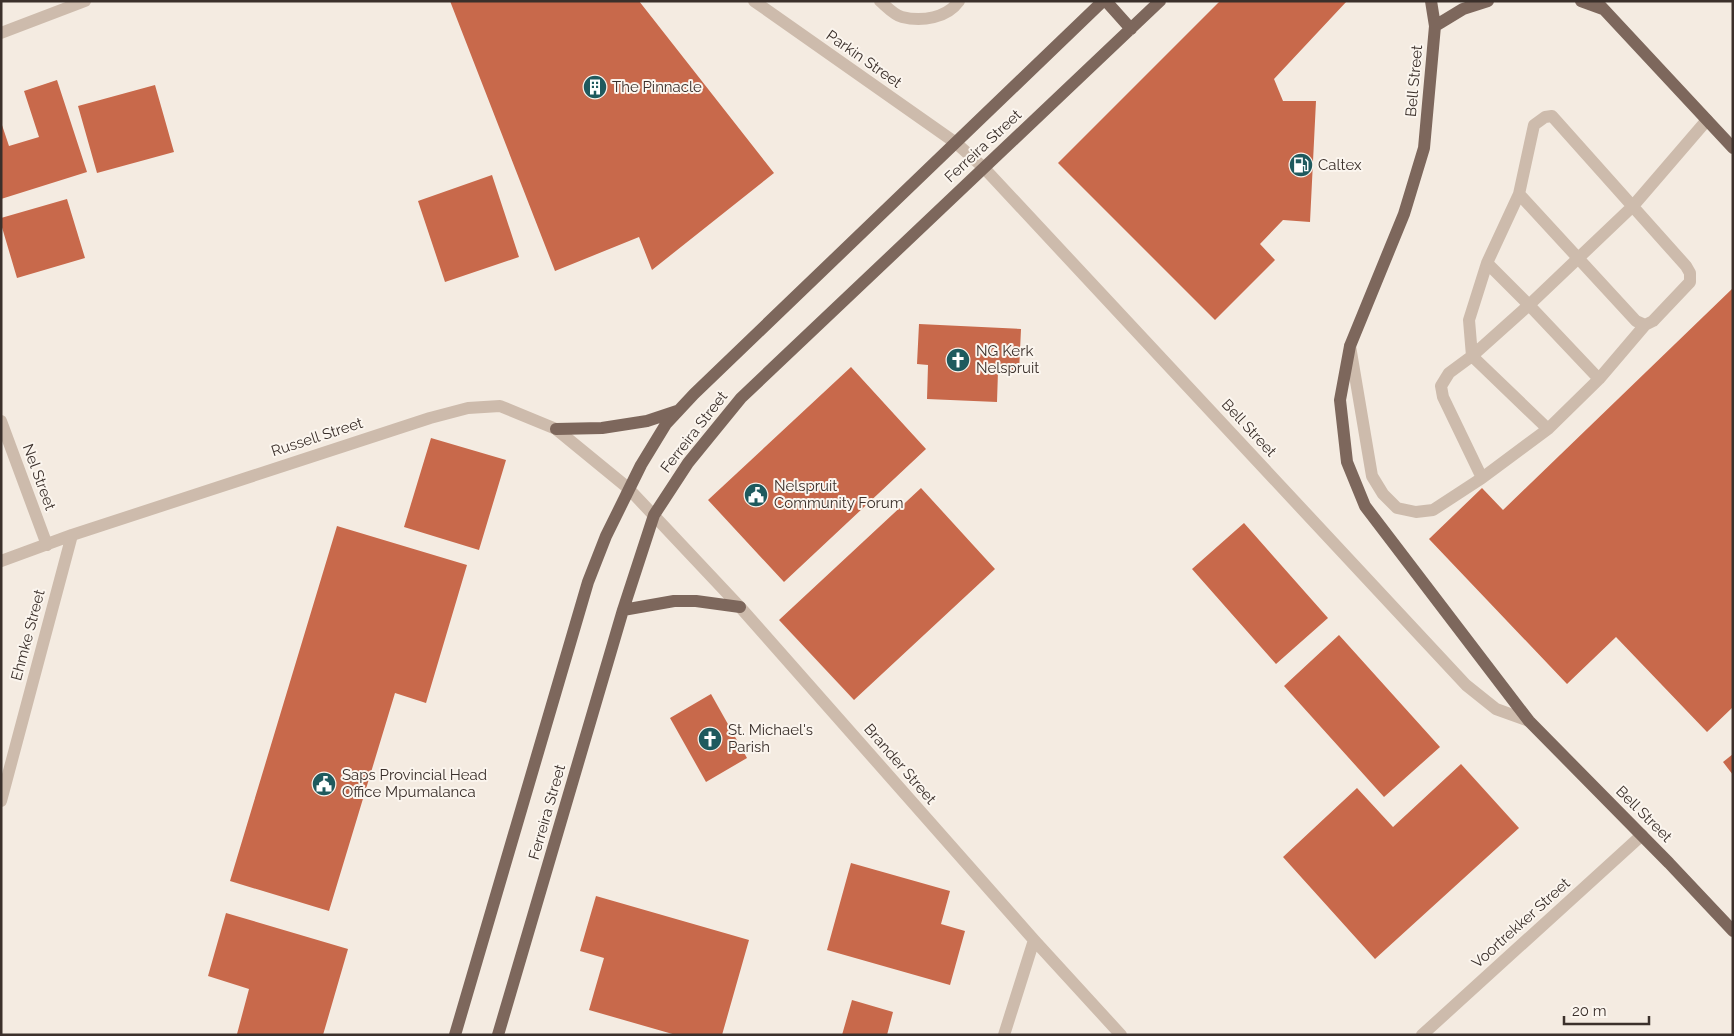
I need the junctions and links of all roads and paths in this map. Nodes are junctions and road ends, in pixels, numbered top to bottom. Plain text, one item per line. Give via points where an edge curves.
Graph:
1 (85, 1) edge
2 (880, 1) edge
3 (959, 1) edge
4 (1104, 1) edge
5 (1160, 1) edge
6 (1431, 1) edge
7 (1488, 1) edge
8 (1580, 1) edge
9 (755, 2) edge
10 (1600, 5) edge
11 (1435, 26) junction
12 (1131, 29) junction
13 (1, 33) edge
14 (1707, 120) junction
15 (956, 143) junction
16 (1733, 148) edge
17 (984, 168) junction
18 (1519, 194) junction
19 (1633, 206) junction
20 (1579, 258) junction
21 (1487, 263) junction
22 (1529, 305) junction
23 (1645, 325) junction
24 (1350, 346) junction
25 (1472, 356) junction
26 (1599, 379) junction
27 (678, 410) junction
28 (1, 421) edge
29 (556, 429) junction
30 (1548, 429) junction
31 (1482, 478) junction
32 (628, 488) junction
33 (654, 515) junction
34 (72, 535) junction
35 (47, 544) junction
36 (1, 561) edge
37 (740, 607) junction
38 (623, 610) junction
39 (1529, 721) junction
40 (1, 801) edge
41 (1642, 835) junction
42 (1733, 931) edge
43 (1034, 940) junction
44 (455, 1035) edge
45 (498, 1035) edge
46 (1004, 1035) edge
47 (1121, 1035) edge
48 (1422, 1035) edge

1 - 13 street
2 - 3 street via 900,16 926,20 953,10
4 - 12 main road
4 - 15 main road, Ferreira Street
5 - 12 main road, Ferreira Street
6 - 11 main road, Bell Street
7 - 11 main road via 1463,9
8 - 10 main road
9 - 15 street, Parkin Street
10 - 14 main road
11 - 24 main road, Bell Street via 1424,148 1404,214
12 - 17 main road, Ferreira Street
14 - 16 main road
14 - 19 street
15 - 17 street, Bell Street
15 - 27 main road, Ferreira Street
17 - 33 main road, Ferreira Street via 742,398 688,463
17 - 39 street, Bell Street via 1466,685 1496,709
18 - 19 street via 1534,125 1552,116
18 - 20 street
18 - 21 street
19 - 20 street
19 - 23 street via 1690,273 1690,282
20 - 22 street
20 - 23 street via 1636,321
21 - 22 street
21 - 25 street via 1469,320
22 - 25 street
22 - 26 street
23 - 26 street
24 - 31 street via 1372,476 1397,508 1416,512 1433,510
24 - 39 main road, Bell Street via 1340,400 1347,462 1365,506
25 - 30 street
25 - 31 street via 1449,373 1441,386 1443,397
26 - 30 street
27 - 29 main road via 647,421 602,428
27 - 32 main road, Ferreira Street via 666,424
28 - 35 street, Nel Street
29 - 32 street, Russell Street
29 - 34 street, Russell Street via 500,406 468,408
30 - 31 street
32 - 33 street, Russell Street
32 - 44 main road, Ferreira Street via 588,582
33 - 37 street, Brander Street
33 - 38 main road, Ferreira Street
34 - 35 street, Russell Street
34 - 40 street, Ehmke Street
35 - 36 street, Russell Street
37 - 38 main road via 674,601
37 - 43 street, Brander Street
38 - 45 main road, Ferreira Street
39 - 41 main road, Bell Street
41 - 42 main road, Bell Street
41 - 48 street, Voortrekker Street
43 - 46 street
43 - 47 street, Brander Street

